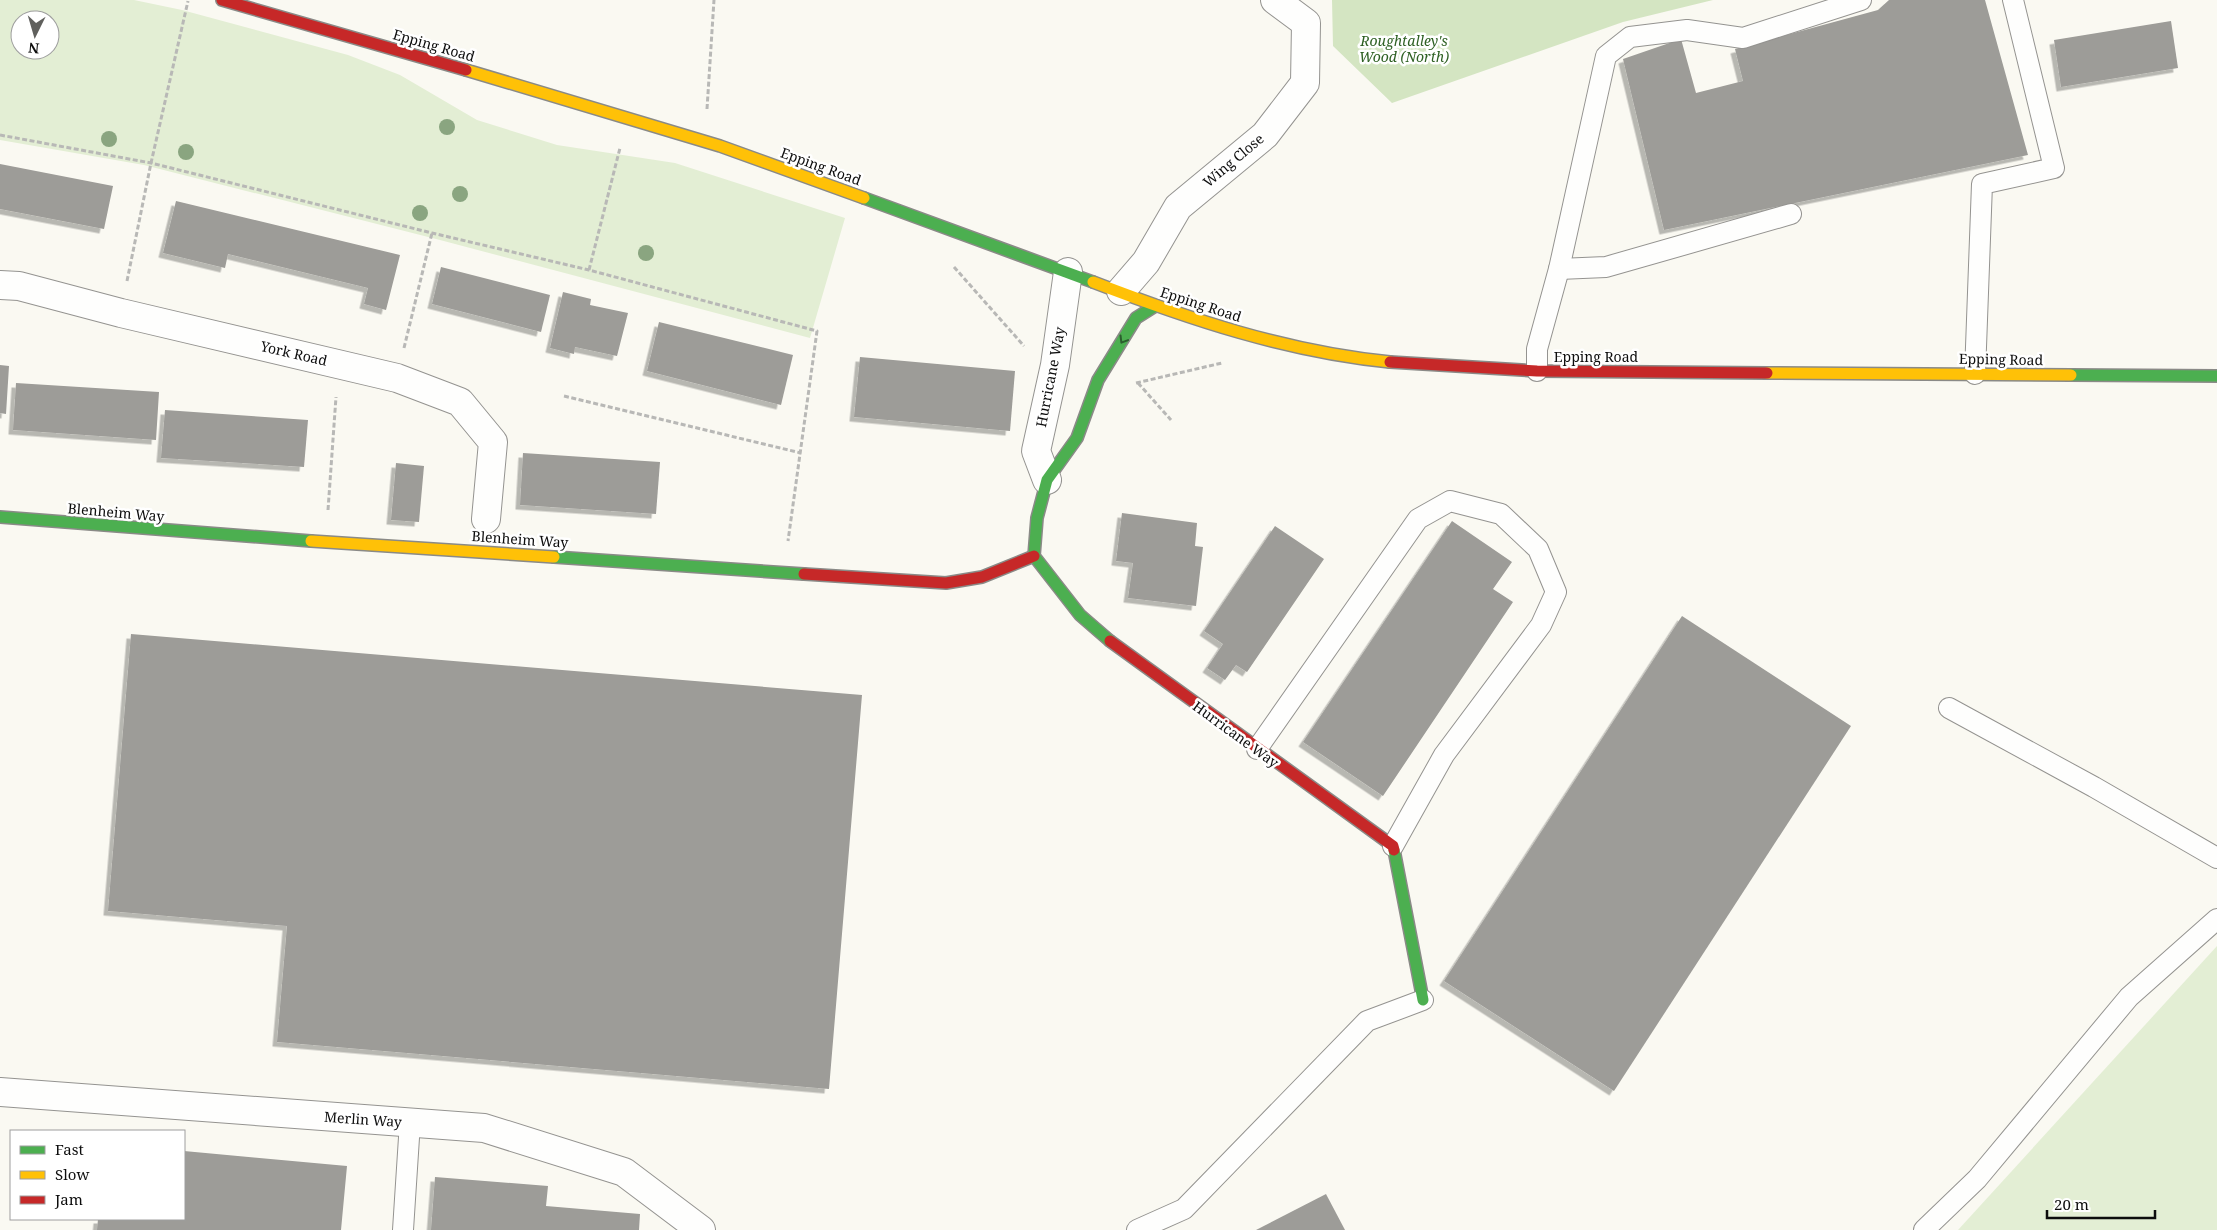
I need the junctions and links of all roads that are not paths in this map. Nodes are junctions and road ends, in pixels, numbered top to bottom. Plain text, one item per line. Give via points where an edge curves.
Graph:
1 (222, 0) edge
2 (1276, 0) edge
3 (1861, 0) edge
4 (2013, 0) edge
5 (1791, 214) dead end
6 (1559, 269) junction
7 (1068, 272) junction
8 (0, 285) edge
9 (1121, 291) junction
10 (1155, 306) junction
11 (1537, 371) junction
12 (1974, 374) junction
13 (2217, 376) edge
14 (1047, 480) junction
15 (0, 517) edge
16 (486, 519) dead end
17 (1034, 556) junction
18 (1949, 708) dead end
19 (1257, 749) junction
20 (1393, 846) junction
21 (2217, 858) edge
22 (2217, 919) edge
23 (1423, 1000) joint
24 (0, 1092) edge
25 (410, 1122) junction
26 (403, 1230) edge
27 (701, 1230) edge
28 (1137, 1230) edge
29 (1924, 1230) edge

1 - 7 main road, Epping Road via 720,146
2 - 9 street, Wing Close via 1306,23 1305,82 1265,135 1178,207 1146,262
3 - 6 lane via 1743,38 1687,30 1630,37 1606,56
4 - 12 lane via 2054,168 1982,184
5 - 6 lane via 1606,267
6 - 11 lane via 1537,349
7 - 9 main road, Epping Road
7 - 14 street, Hurricane Way via 1054,365 1036,451
8 - 16 street, York Road via 18,286 397,378 460,402 493,442
9 - 10 main road, Epping Road
10 - 11 main road, Epping Road via 1252,337 1348,358
10 -> 14 main road via 1136,318 1098,380 1077,438
11 - 12 main road, Epping Road
12 - 13 main road, Epping Road
14 - 17 main road via 1037,518
15 - 17 main road, Blenheim Way via 946,583 982,577
17 - 19 main road, Hurricane Way via 1080,615 1119,649
18 - 21 lane
19 - 20 main road, Hurricane Way
19 - 20 lane via 1418,518 1450,501 1501,514 1538,550 1556,592 1541,625 1444,755
20 - 23 main road
22 - 29 lane via 2129,997 1977,1179
23 - 28 lane via 1367,1021 1184,1209
24 - 25 street, Merlin Way
25 - 26 lane
25 - 27 street, Merlin Way via 484,1128 624,1172

